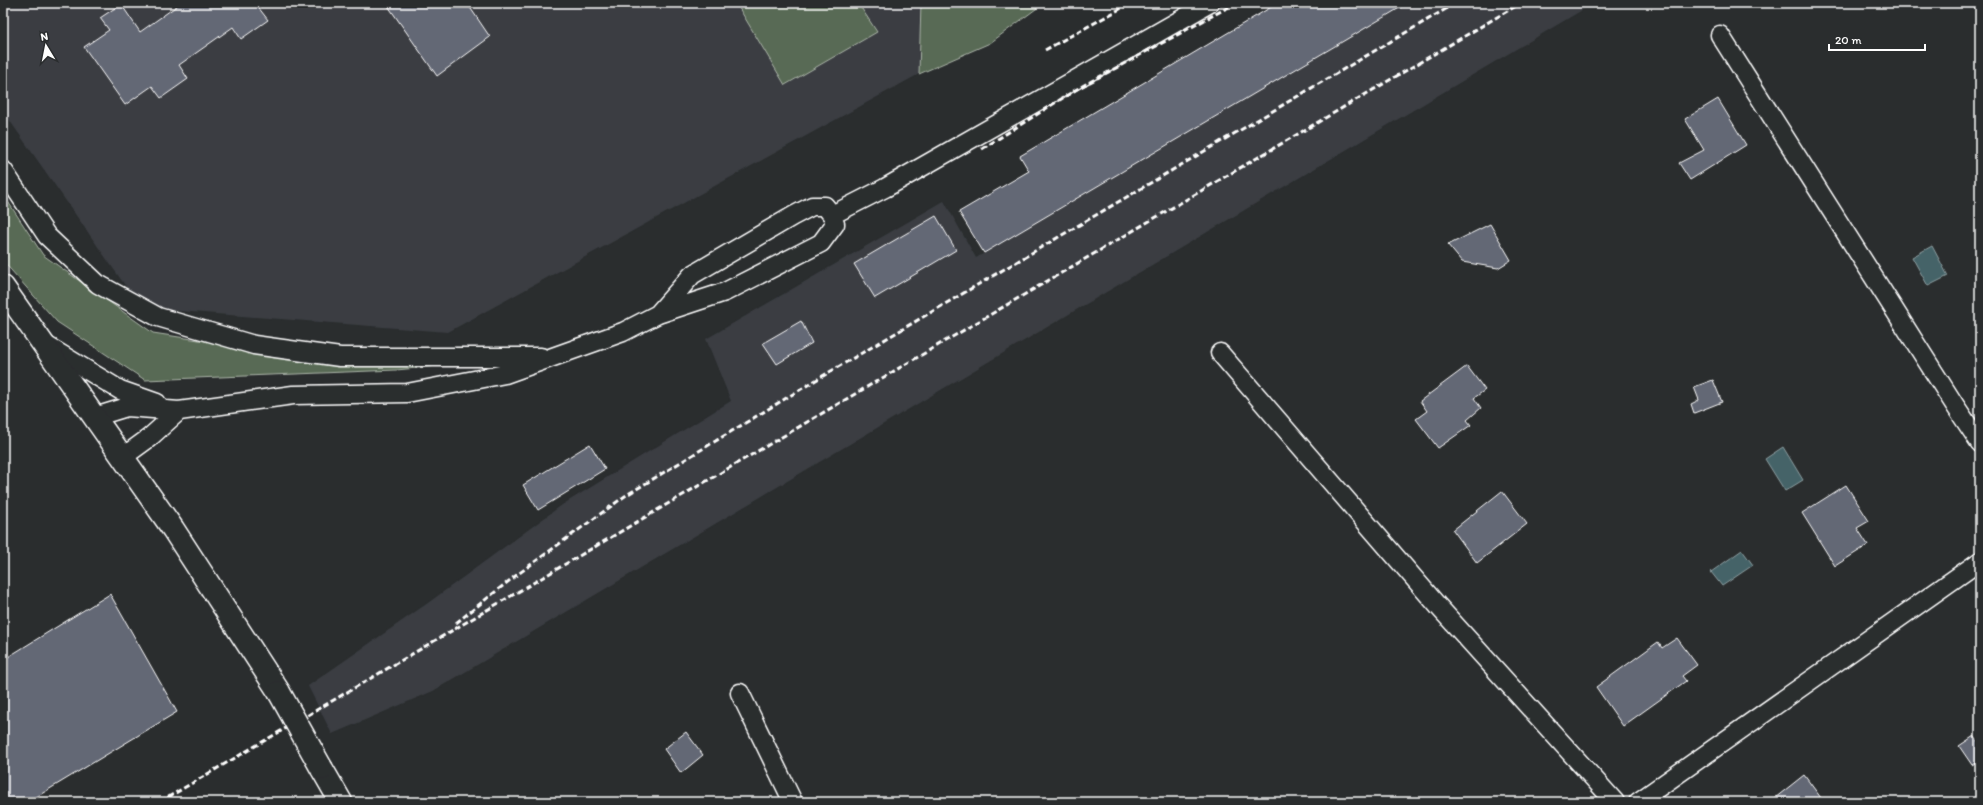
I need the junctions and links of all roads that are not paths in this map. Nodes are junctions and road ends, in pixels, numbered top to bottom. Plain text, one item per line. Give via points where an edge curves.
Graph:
1 (1210, 3) edge
2 (1720, 35) dead end
3 (3, 170) edge
4 (832, 215) junction
5 (3, 287) edge
6 (658, 314) junction
7 (42, 342) junction
8 (1220, 354) dead end
9 (555, 357) junction
10 (179, 411) junction
11 (99, 423) junction
12 (1980, 443) edge
13 (123, 457) junction
14 (1980, 561) edge
15 (740, 693) dead end
16 (341, 802) edge
17 (793, 802) edge
18 (1615, 802) edge
19 (1638, 802) edge

1 - 4 lane
2 - 12 lane
3 - 9 lane via 47,236 98,284 158,317 254,345 340,357
4 - 6 lane via 835,224 821,243 725,292
4 - 6 lane via 825,206 812,206 793,216 692,275
5 - 7 street
6 - 9 lane via 623,332
7 - 10 lane via 120,390
7 - 11 street
8 - 18 lane via 1438,606
9 - 10 lane via 505,374 407,393 293,395
10 - 11 lane via 127,407 101,415
10 - 13 lane
11 - 13 street
13 - 16 street, bridge via 220,599 279,692
14 - 19 lane
15 - 17 lane

